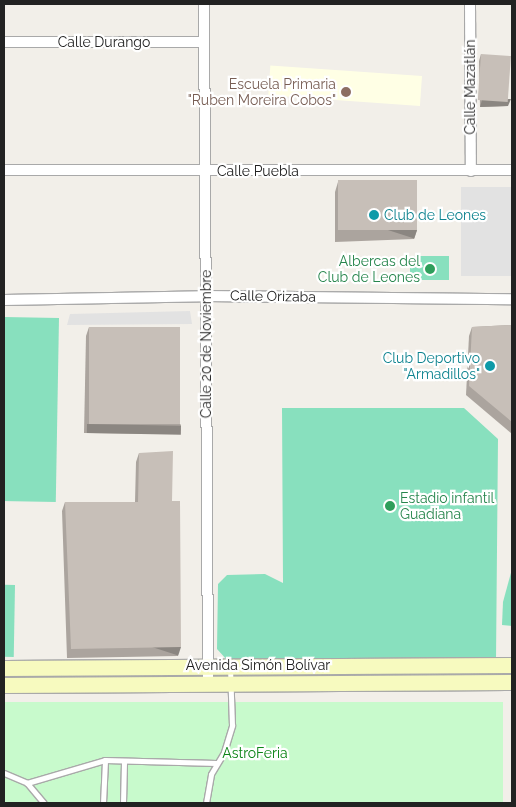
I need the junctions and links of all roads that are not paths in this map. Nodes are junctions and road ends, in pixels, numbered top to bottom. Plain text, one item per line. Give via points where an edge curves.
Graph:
1 (204, 4) edge
2 (470, 4) edge
3 (4, 42) edge
4 (204, 42) junction
5 (4, 170) edge
6 (512, 170) edge
7 (204, 171) junction
8 (471, 171) junction
9 (205, 296) junction
10 (512, 299) edge
11 (4, 300) edge
12 (208, 665) junction
13 (230, 665) junction
14 (512, 665) edge
15 (4, 668) edge
16 (512, 682) edge
17 (4, 685) edge
18 (208, 685) junction
19 (230, 685) junction
20 (105, 760) junction
21 (124, 761) junction
22 (216, 763) junction
23 (4, 773) edge
24 (27, 783) junction
25 (44, 803) edge
26 (103, 803) edge
27 (123, 803) edge
28 (206, 803) edge

1 - 4 street, Calle 20 de Noviembre
2 - 8 street, Calle Mazatlán
3 - 4 street, Calle Durango
4 - 7 street, Calle 20 de Noviembre
5 - 7 street, Calle Puebla
6 - 8 street, Calle Puebla
7 - 8 street, Calle Puebla
7 - 9 street, Calle 20 de Noviembre
9 - 10 street, Calle Orizaba
9 - 11 street, Calle Orizaba
9 - 12 street, Calle 20 de Noviembre
12 - 13 street, Avenida Simón Bolívar
12 - 15 street, Avenida Simón Bolívar
12 - 18 street, Calle 20 de Noviembre
13 - 14 street, Avenida Simón Bolívar
13 - 19 lane
16 - 19 street, Avenida Simón Bolívar
17 - 18 street, Avenida Simón Bolívar
18 - 19 street, Avenida Simón Bolívar
19 - 22 lane via 232,725 224,752
20 - 21 lane
20 - 24 lane
20 - 26 lane
21 - 22 lane
21 - 27 lane
22 - 28 lane
23 - 24 lane
24 - 25 lane

